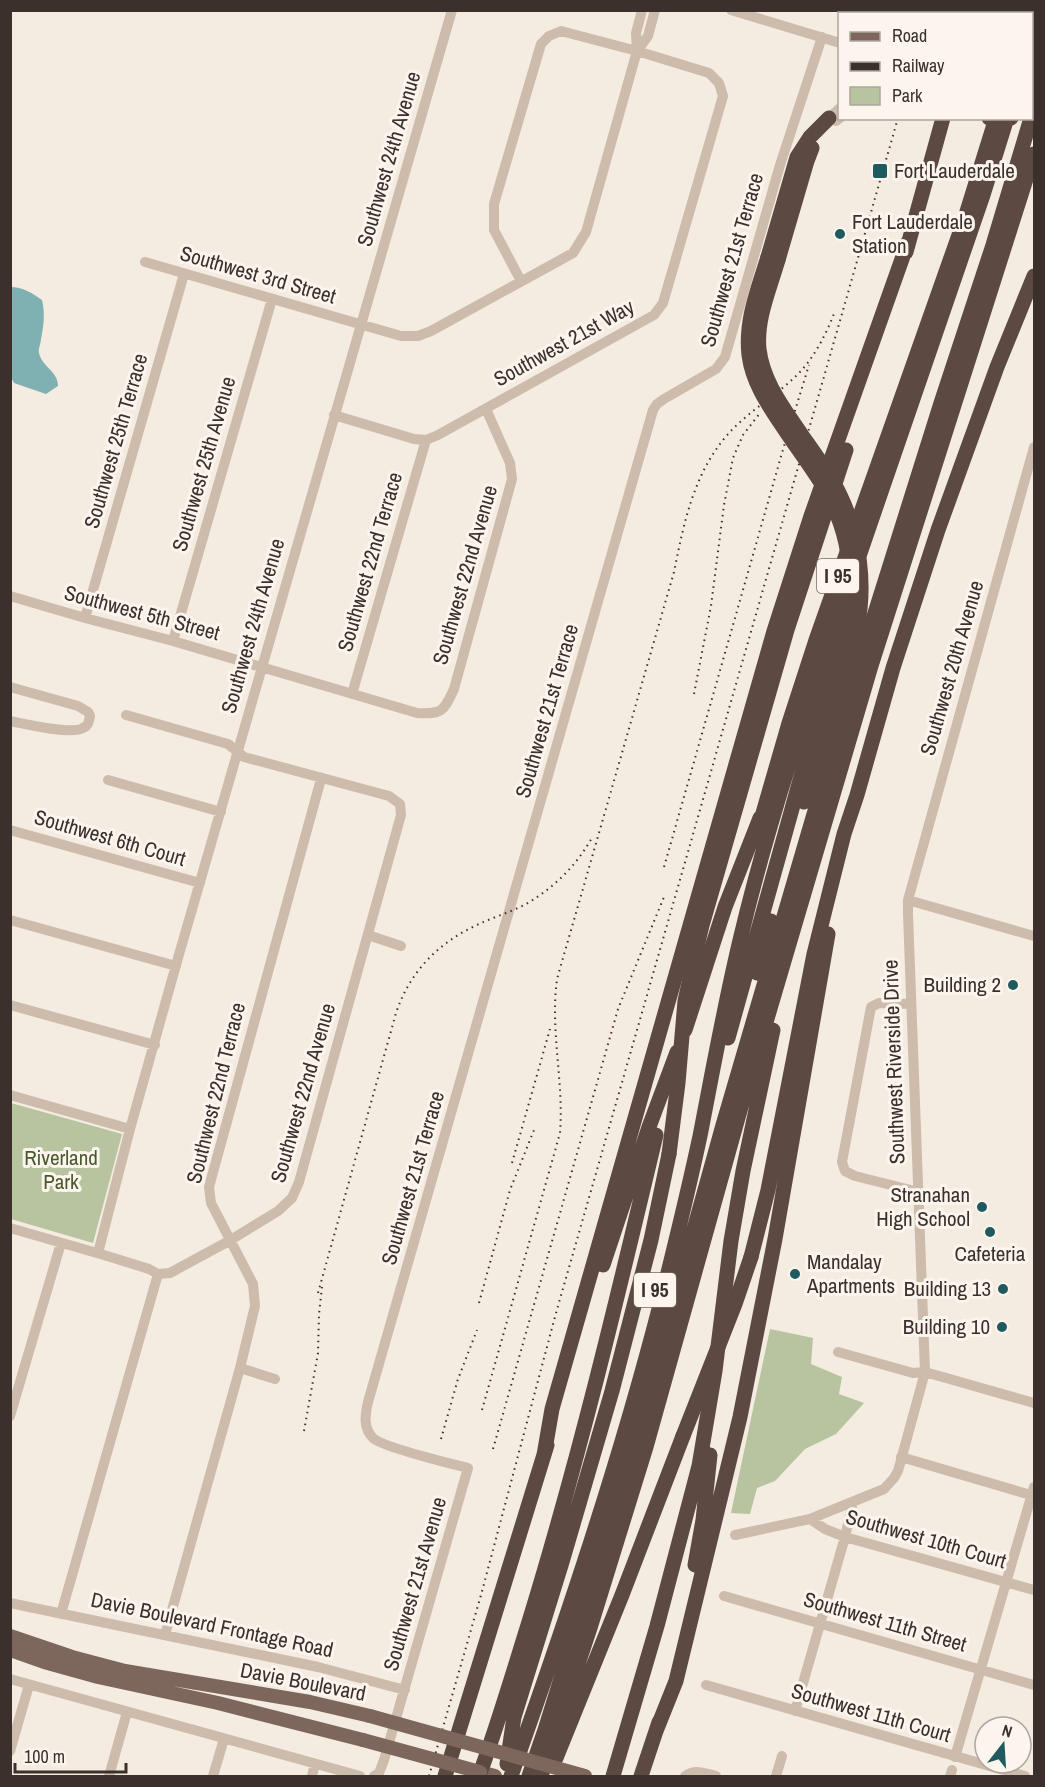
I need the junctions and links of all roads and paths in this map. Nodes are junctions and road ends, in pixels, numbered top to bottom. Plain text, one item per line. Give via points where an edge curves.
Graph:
1 (452, 10) edge
2 (642, 10) edge
3 (655, 10) edge
4 (731, 10) edge
5 (1023, 12) edge
6 (1034, 12) edge
7 (822, 37) junction
8 (838, 42) edge
9 (637, 51) junction
10 (836, 116) edge
11 (942, 120) edge
12 (995, 120) edge
13 (1008, 120) edge
14 (1031, 120) edge
15 (1035, 154) edge
16 (908, 242) junction
17 (145, 262) dead end
18 (184, 274) junction
19 (1035, 276) edge
20 (521, 281) junction
21 (272, 299) junction
22 (361, 325) junction
23 (486, 409) junction
24 (334, 415) junction
25 (426, 440) junction
26 (1035, 447) edge
27 (1032, 468) edge
28 (10, 596) edge
29 (85, 618) junction
30 (173, 641) junction
31 (262, 667) junction
32 (837, 676) junction
33 (10, 687) edge
34 (352, 694) junction
35 (436, 714) joint
36 (126, 715) dead end
37 (10, 721) edge
38 (237, 753) junction
39 (321, 779) junction
40 (108, 780) dead end
41 (857, 795) junction
42 (765, 806) junction
43 (220, 812) junction
44 (10, 830) edge
45 (200, 883) junction
46 (908, 900) junction
47 (10, 920) edge
48 (368, 935) junction
49 (1035, 936) edge
50 (790, 942) junction
51 (401, 946) dead end
52 (176, 966) junction
53 (911, 1004) junction
54 (10, 1005) edge
55 (155, 1045) junction
56 (671, 1071) junction
57 (10, 1095) edge
58 (723, 1125) junction
59 (130, 1129) junction
60 (919, 1192) junction
61 (686, 1199) junction
62 (10, 1228) edge
63 (229, 1241) junction
64 (61, 1243) junction
65 (98, 1253) junction
66 (158, 1274) junction
67 (838, 1352) dead end
68 (240, 1368) junction
69 (716, 1371) junction
70 (926, 1372) junction
71 (275, 1379) dead end
72 (1035, 1403) edge
73 (10, 1416) edge
74 (544, 1455) junction
75 (902, 1457) junction
76 (468, 1468) joint
77 (1034, 1493) edge
78 (853, 1502) junction
79 (810, 1520) junction
80 (735, 1535) dead end
81 (845, 1537) junction
82 (1006, 1582) junction
83 (1035, 1590) edge
84 (724, 1596) dead end
85 (10, 1604) edge
86 (61, 1614) junction
87 (10, 1624) edge
88 (820, 1624) junction
89 (165, 1635) junction
90 (10, 1636) edge
91 (44, 1648) junction
92 (10, 1650) edge
93 (981, 1670) junction
94 (10, 1679) edge
95 (29, 1685) junction
96 (706, 1685) dead end
97 (1035, 1685) edge
98 (405, 1690) junction
99 (795, 1711) junction
100 (127, 1712) junction
101 (656, 1731) junction
102 (224, 1739) junction
103 (489, 1749) junction
104 (10, 1751) edge
105 (782, 1756) dead end
106 (955, 1757) junction
107 (315, 1764) junction
108 (507, 1772) edge
109 (379, 1775) edge
110 (485, 1775) edge
111 (109, 1776) edge
112 (213, 1776) edge
113 (312, 1776) edge
114 (360, 1776) edge
115 (445, 1776) edge
116 (529, 1776) edge
117 (541, 1776) edge
118 (546, 1776) edge
119 (585, 1776) edge
120 (613, 1776) edge
121 (641, 1776) edge
122 (685, 1776) edge
123 (716, 1776) edge
124 (776, 1776) edge
125 (1025, 1776) edge

1 - 22 street, Southwest 24th Avenue
2 - 9 street via 636,33
3 - 9 street via 648,36
4 - 7 street
5 - 6 main road, bridge
7 - 8 street
7 - 76 street, Southwest 21st Terrace via 780,165 725,357 716,369 664,399 653,410 368,1402 368,1431 382,1444
9 - 20 street via 586,232 573,253
9 - 20 street via 561,31 541,44 494,204 494,230
9 - 23 street, Southwest 21st Way via 709,73 719,83 723,96 663,303 654,315
10 - 32 highway, bridge via 809,154 773,258 759,349 777,398 840,495 858,552 861,590 855,638
11 - 16 highway
12 - 42 highway, I 95 via 810,660
13 - 61 highway via 776,804 731,977
14 - 58 highway via 848,698
15 - 50 highway, I 95 via 871,666
16 - 74 highway via 774,631 555,1399
16 - 108 highway, bridge via 868,382 793,609 701,929 685,1001 669,1154 651,1240 612,1391 514,1717
17 - 18 street, Southwest 3rd Street
18 - 21 street, Southwest 3rd Street
18 - 29 street, Southwest 25th Terrace
19 - 41 highway via 997,367 938,530
20 - 22 street via 418,336 401,336
21 - 22 street, Southwest 3rd Street
21 - 30 street, Southwest 25th Avenue
22 - 24 street, Southwest 24th Avenue
23 - 25 street, Southwest 21st Way
23 - 35 street, Southwest 22nd Avenue via 510,463 512,479 454,689
24 - 25 street
24 - 31 street, Southwest 24th Avenue
25 - 34 street, Southwest 22nd Terrace
26 - 27 street, Southwest 20th Avenue
27 - 46 street, Southwest 20th Avenue
28 - 29 street, Southwest 5th Street
29 - 30 street, Southwest 5th Street
30 - 31 street, Southwest 5th Street
31 - 34 street, Southwest 5th Street
31 - 38 street, Southwest 24th Avenue
32 - 58 highway via 774,907
32 - 61 highway via 802,773
33 - 37 street via 78,706 90,716 86,727 73,731
34 - 35 street, Southwest 5th Street via 417,713
36 - 38 street via 228,744
38 - 39 street
38 - 43 street, Southwest 24th Avenue
39 - 48 street, Southwest 22nd Avenue via 389,796 400,804 401,814
39 - 63 street, Southwest 22nd Terrace via 209,1187 211,1203
40 - 43 street
41 - 101 highway via 740,1417 676,1682
41 - 118 highway, bridge via 816,944 768,1190 751,1257 562,1747
42 - 56 highway via 725,907
42 - 108 highway, I 95 via 645,1328 593,1509
43 - 45 street, Southwest 24th Avenue
44 - 45 street, Southwest 6th Court
45 - 52 street, Southwest 24th Avenue
46 - 49 street
46 - 53 street, Southwest Riverside Drive
47 - 52 street
48 - 51 street
48 - 63 street, Southwest 22nd Avenue via 292,1198
50 - 69 highway via 743,1171
50 - 117 highway, I 95 via 640,1464
52 - 55 street, Southwest 24th Avenue
53 - 60 street, Southwest Riverside Drive
53 - 60 street via 879,1003 871,1007 842,1162 845,1171 855,1176
54 - 55 street
55 - 59 street, Southwest 24th Avenue
56 - 74 highway via 616,1224
56 - 103 highway via 585,1425
57 - 59 street
58 - 116 highway via 636,1438
59 - 65 street, Southwest 24th Avenue
60 - 70 street, Southwest Riverside Drive
61 - 108 highway via 624,1434 570,1606
62 - 64 street
63 - 66 street via 170,1273
63 - 68 street via 253,1284 255,1306
64 - 65 street
64 - 73 street
65 - 66 street
66 - 86 street
67 - 70 street via 913,1373
68 - 71 street
68 - 89 street
69 - 101 highway via 698,1548
69 - 120 highway via 691,1502
70 - 72 street
70 - 75 street, Southwest Riverside Drive
74 - 115 highway
75 - 77 street
75 - 78 street, Southwest Riverside Drive via 894,1478 884,1489
76 - 98 street, Southwest 21st Avenue
77 - 82 street
78 - 79 street, Southwest Riverside Drive
78 - 81 street
79 - 80 street, Southwest Riverside Drive
79 - 81 street, Southwest 10th Court
81 - 82 street, Southwest 10th Court
81 - 88 street
82 - 83 street, Southwest 10th Court
82 - 93 street
84 - 88 street, Southwest 11th Street
85 - 86 street, Davie Boulevard Frontage Road
86 - 89 street, Davie Boulevard Frontage Road
87 - 91 main road
88 - 93 street, Southwest 11th Street
88 - 99 street
89 - 98 street, Davie Boulevard Frontage Road via 327,1669
90 - 91 main road, Davie Boulevard
91 - 103 main road, Davie Boulevard, bridge via 139,1674 370,1716
92 - 110 main road, Davie Boulevard, bridge via 98,1677 224,1704
93 - 97 street, Southwest 11th Street
93 - 106 street
94 - 95 street
95 - 100 street
95 - 104 street
96 - 99 street, Southwest 11th Court
98 - 109 street, Southwest 21st Avenue
99 - 106 street, Southwest 11th Court
100 - 102 street
100 - 111 street
101 - 121 highway
102 - 107 street
102 - 112 street
103 - 110 highway
103 - 119 main road, Davie Boulevard, bridge
105 - 124 street
106 - 125 street, Southwest 11th Court
107 - 113 street
107 - 114 street
122 - 123 street

